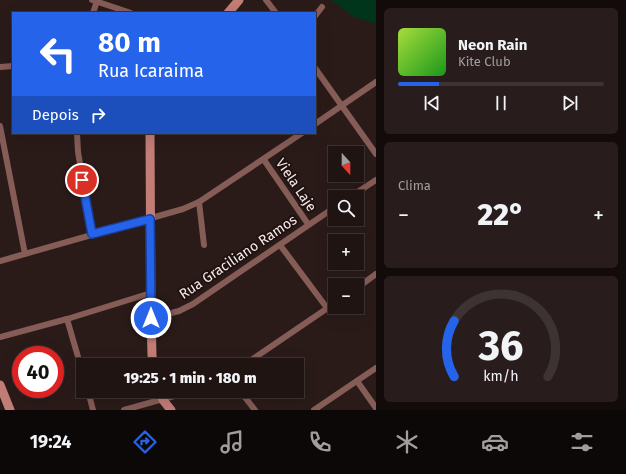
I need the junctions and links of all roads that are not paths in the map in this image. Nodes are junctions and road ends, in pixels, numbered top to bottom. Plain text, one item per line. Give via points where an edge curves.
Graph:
1 (239, 0) edge
2 (94, 1) edge
3 (267, 1) edge
4 (322, 7) dead end
5 (93, 12) edge
6 (128, 12) edge
7 (229, 12) edge
8 (275, 12) edge
9 (316, 15) edge
10 (12, 66) edge
11 (0, 67) edge
12 (316, 69) edge
13 (376, 82) edge
14 (341, 106) junction
15 (316, 123) edge
16 (0, 126) edge
17 (77, 134) edge
18 (150, 134) edge
19 (301, 134) edge
20 (376, 154) edge
21 (264, 160) junction
22 (376, 180) edge
23 (361, 190) edge
24 (199, 202) junction
25 (328, 211) edge
26 (150, 219) junction
27 (308, 224) junction
28 (92, 234) junction
29 (204, 245) dead end
30 (280, 245) junction
31 (25, 254) junction
32 (0, 261) edge
33 (376, 274) edge
34 (364, 283) edge
35 (151, 293) junction
36 (327, 308) joint
37 (151, 318) junction
38 (68, 319) junction
39 (0, 337) edge
40 (79, 358) edge
41 (152, 358) edge
42 (254, 358) edge
43 (376, 368) edge
44 (357, 381) junction
45 (0, 385) edge
46 (90, 398) edge
47 (154, 398) edge
48 (163, 398) edge
49 (246, 398) edge
50 (376, 408) edge
51 (10, 410) edge
52 (93, 410) edge
53 (124, 410) edge
54 (171, 410) edge
55 (255, 410) edge
56 (314, 410) edge

1 - 7 street
2 - 5 street
2 - 6 street
3 - 8 street
4 - 9 street
10 - 11 street
12 - 14 street
13 - 14 street
14 - 15 street
14 - 20 street
16 - 31 street
17 - 28 street
18 - 26 street
19 - 21 street
21 - 24 street
21 - 27 street, Viela Laje
22 - 23 street
24 - 26 street
24 - 29 street
25 - 27 street, Rua Graciliano Ramos
26 - 28 street
26 - 35 street
27 - 30 street, Rua Graciliano Ramos
28 - 31 street
30 - 36 street
30 - 37 street, Rua Graciliano Ramos via 193,304
31 - 32 street
33 - 34 street
35 - 37 street
35 - 38 street
36 - 42 street
37 - 41 street
38 - 39 street
38 - 40 street
43 - 44 street
44 - 50 street
44 - 56 street
45 - 51 street
46 - 52 street
47 - 53 street
48 - 54 street
49 - 55 street

